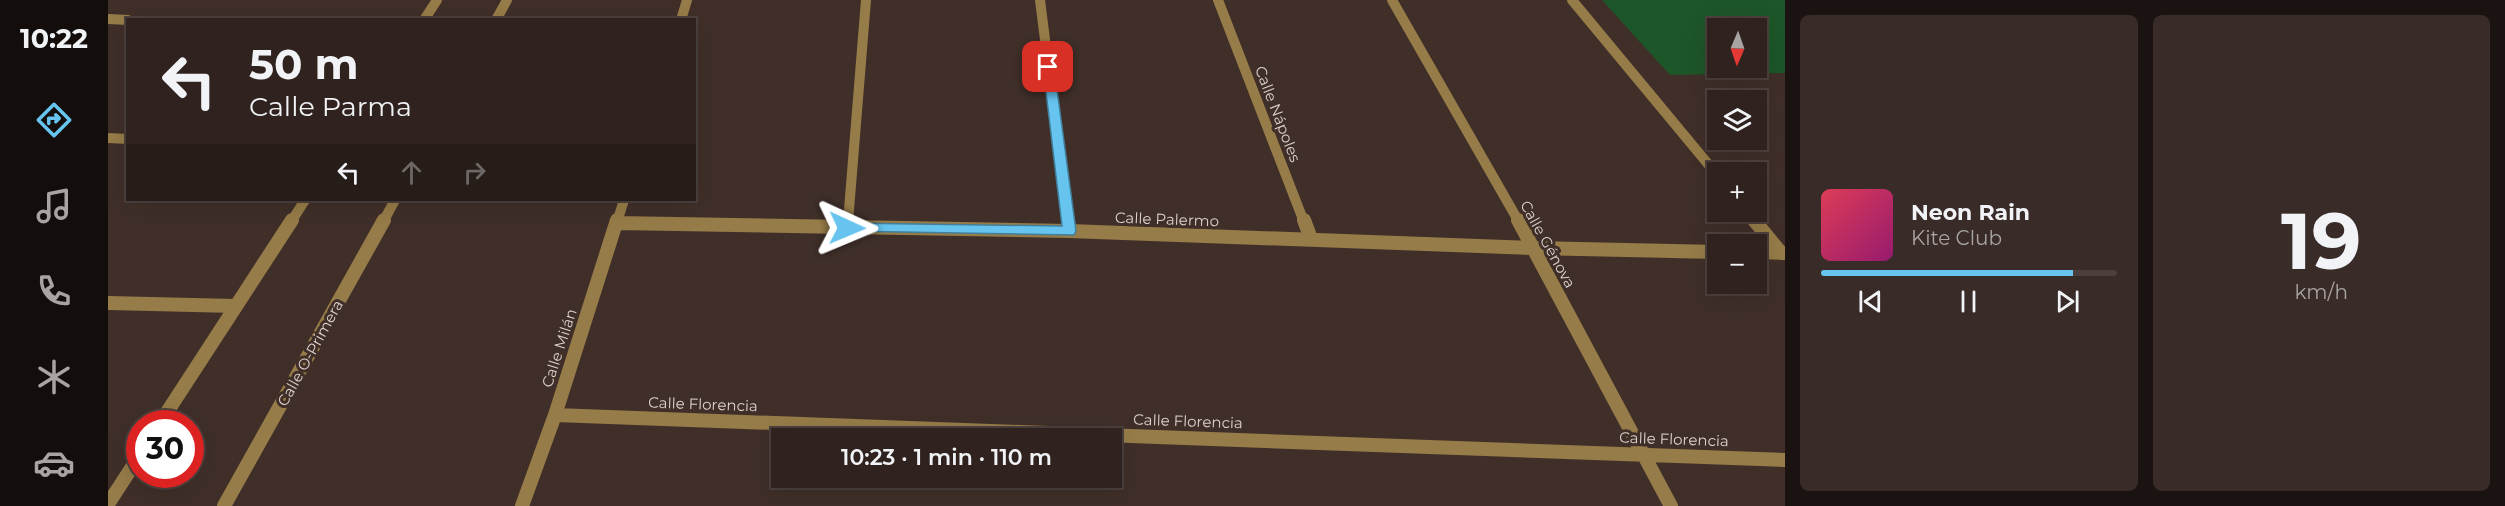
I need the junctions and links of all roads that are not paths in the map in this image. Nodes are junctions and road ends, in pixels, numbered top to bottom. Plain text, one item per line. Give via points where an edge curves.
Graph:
1 (437, 0) edge
2 (507, 0) edge
3 (687, 0) edge
4 (866, 0) edge
5 (1040, 0) edge
6 (1218, 0) edge
7 (1392, 0) edge
8 (1572, 0) edge
9 (425, 18) edge
10 (497, 18) edge
11 (682, 18) edge
12 (108, 19) edge
13 (126, 20) edge
14 (108, 138) edge
15 (126, 139) edge
16 (1707, 163) edge
17 (304, 201) edge
18 (394, 201) edge
19 (624, 201) edge
20 (1756, 222) edge
21 (616, 223) junction
22 (847, 228) junction
23 (1069, 231) junction
24 (1311, 239) junction
25 (1534, 248) junction
26 (1707, 252) edge
27 (1767, 252) edge
28 (1783, 253) edge
29 (108, 303) edge
30 (236, 306) junction
31 (168, 410) edge
32 (555, 415) junction
33 (1643, 454) junction
34 (1785, 460) edge
35 (126, 476) edge
36 (108, 504) edge
37 (224, 506) edge
38 (522, 506) edge
39 (1671, 506) edge

1 - 9 street
2 - 10 street
3 - 11 street
4 - 22 street
5 - 23 street
6 - 24 street, Calle Nápoles
7 - 25 street, Calle Génova
8 - 16 street
12 - 13 street
14 - 15 street
17 - 30 street
18 - 37 street, Calle O-Primera
19 - 21 street, Calle Milán
20 - 28 street
21 - 22 street, Calle Palermo
21 - 32 street, Calle Milán
22 - 23 street, Calle Palermo
23 - 24 street, Calle Palermo
24 - 25 street, Calle Palermo
25 - 26 street, Calle Palermo
25 - 33 street, Calle Génova
27 - 28 street
29 - 30 street
30 - 31 street
32 - 33 street, Calle Florencia
32 - 38 street, Calle Milán
33 - 34 street, Calle Florencia
33 - 39 street, Calle Génova
35 - 36 street

